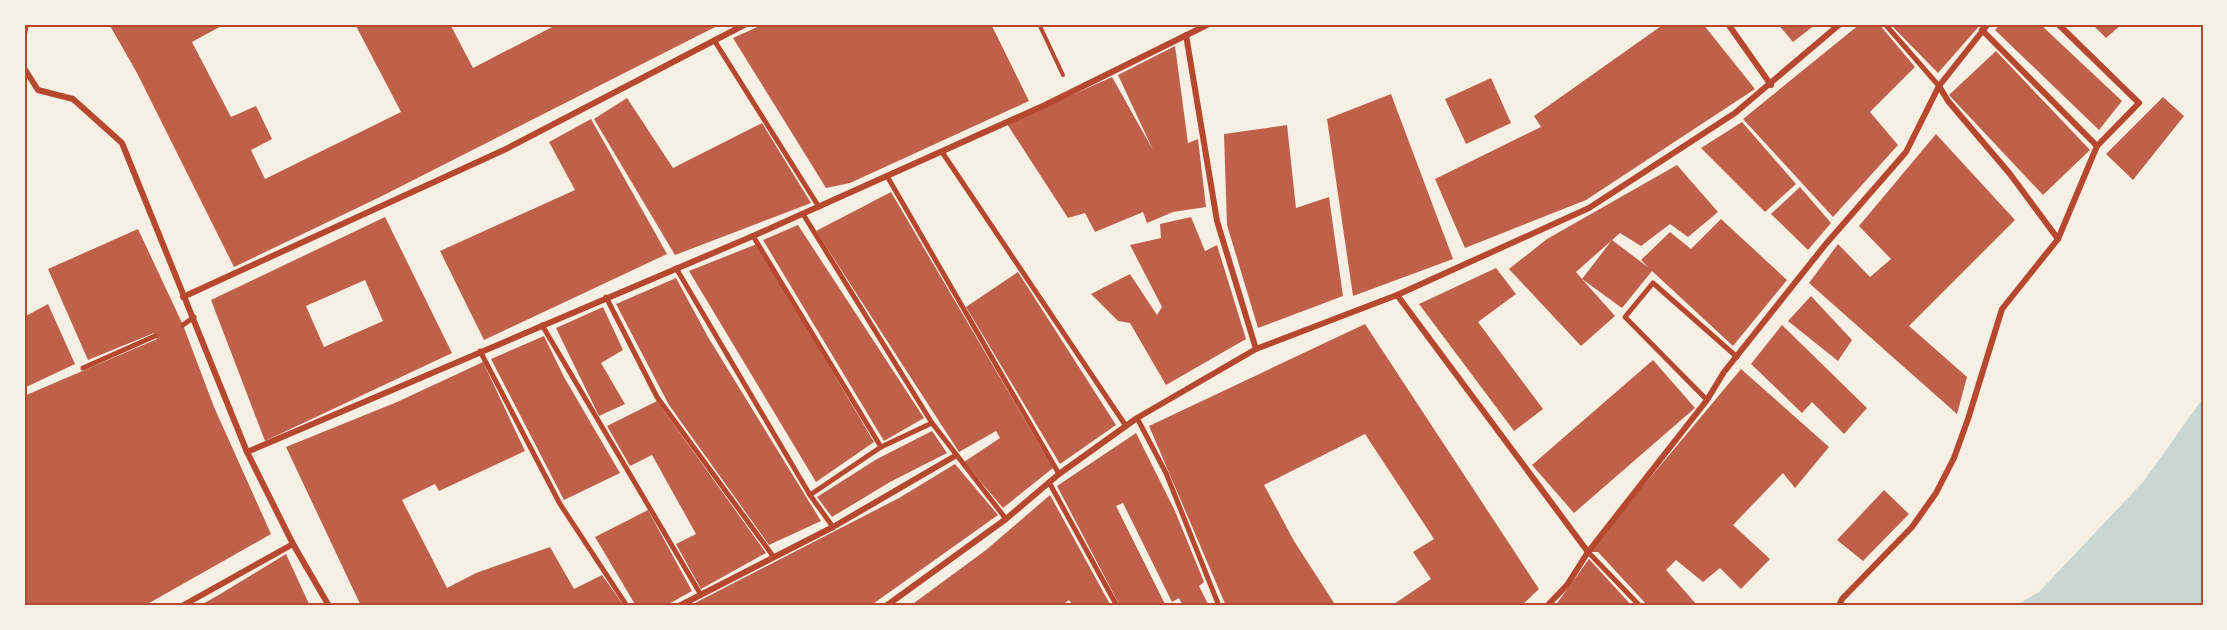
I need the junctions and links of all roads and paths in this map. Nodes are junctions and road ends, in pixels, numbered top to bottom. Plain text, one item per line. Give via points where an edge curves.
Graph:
1 (27, 24) edge
2 (746, 24) edge
3 (1039, 24) edge
4 (1209, 24) edge
5 (1728, 24) edge
6 (1840, 24) edge
7 (1885, 24) edge
8 (1988, 24) edge
9 (2058, 24) edge
10 (1982, 30) junction
11 (24, 34) edge
12 (1186, 35) junction
13 (714, 40) junction
14 (24, 68) edge
15 (1771, 85) junction
16 (1939, 86) junction
17 (1071, 92) junction
18 (2097, 146) junction
19 (942, 152) junction
20 (887, 176) junction
21 (819, 207) junction
22 (803, 214) junction
23 (753, 236) junction
24 (2058, 239) junction
25 (676, 268) junction
26 (1397, 295) junction
27 (183, 297) junction
28 (606, 297) junction
29 (194, 317) junction
30 (542, 324) junction
31 (183, 325) dead end
32 (155, 336) dead end
33 (1256, 349) junction
34 (480, 351) junction
35 (1737, 357) junction
36 (83, 368) dead end
37 (1707, 400) junction
38 (1137, 418) junction
39 (932, 423) junction
40 (1126, 426) junction
41 (881, 447) junction
42 (247, 452) junction
43 (955, 456) junction
44 (1059, 474) junction
45 (1050, 484) junction
46 (810, 495) junction
47 (1006, 519) junction
48 (833, 527) junction
49 (293, 544) junction
50 (1588, 552) junction
51 (773, 556) junction
52 (701, 595) junction
53 (182, 606) edge
54 (328, 606) edge
55 (627, 606) edge
56 (679, 606) edge
57 (886, 606) edge
58 (1117, 606) edge
59 (1219, 606) edge
60 (1547, 606) edge
61 (1640, 606) edge
62 (1839, 606) edge

1 - 11 street
2 - 13 street
3 - 17 path
4 - 12 street
5 - 15 street
6 - 15 street
7 - 16 street
8 - 10 street
9 - 18 street via 2139,103
10 - 16 street
10 - 18 street
12 - 17 street
12 - 33 street via 1217,221
13 - 21 street
13 - 27 street via 506,149
14 - 27 street via 38,90 73,99 122,143
15 - 26 street via 1735,113 1589,208
16 - 24 street
16 - 35 street via 1906,152 1825,245
17 - 19 street
18 - 24 street
19 - 20 street
19 - 40 street
20 - 21 street
20 - 44 street
21 - 22 street
22 - 23 street
22 - 39 street
23 - 25 street
23 - 41 street
24 - 62 street via 2002,309 1968,419 1936,493 1912,527
25 - 28 street
25 - 46 street
26 - 33 street
26 - 50 street
27 - 29 street
28 - 30 street
28 - 51 street via 657,396
29 - 31 street
29 - 42 street
30 - 34 street
30 - 52 street
32 - 36 street
33 - 38 street
34 - 42 street
34 - 55 street via 560,504
35 - 37 street
35 - 37 street via 1653,283 1625,316
37 - 50 street
38 - 40 street
38 - 59 street via 1166,473
39 - 41 street
39 - 43 street
40 - 44 street
41 - 46 street
42 - 49 street
43 - 47 street
43 - 48 street
44 - 45 street
45 - 47 street
45 - 58 street
46 - 48 street
47 - 57 street
48 - 51 street
49 - 53 street
49 - 54 street
50 - 60 street via 1567,585
50 - 61 street
51 - 52 street
52 - 56 street

